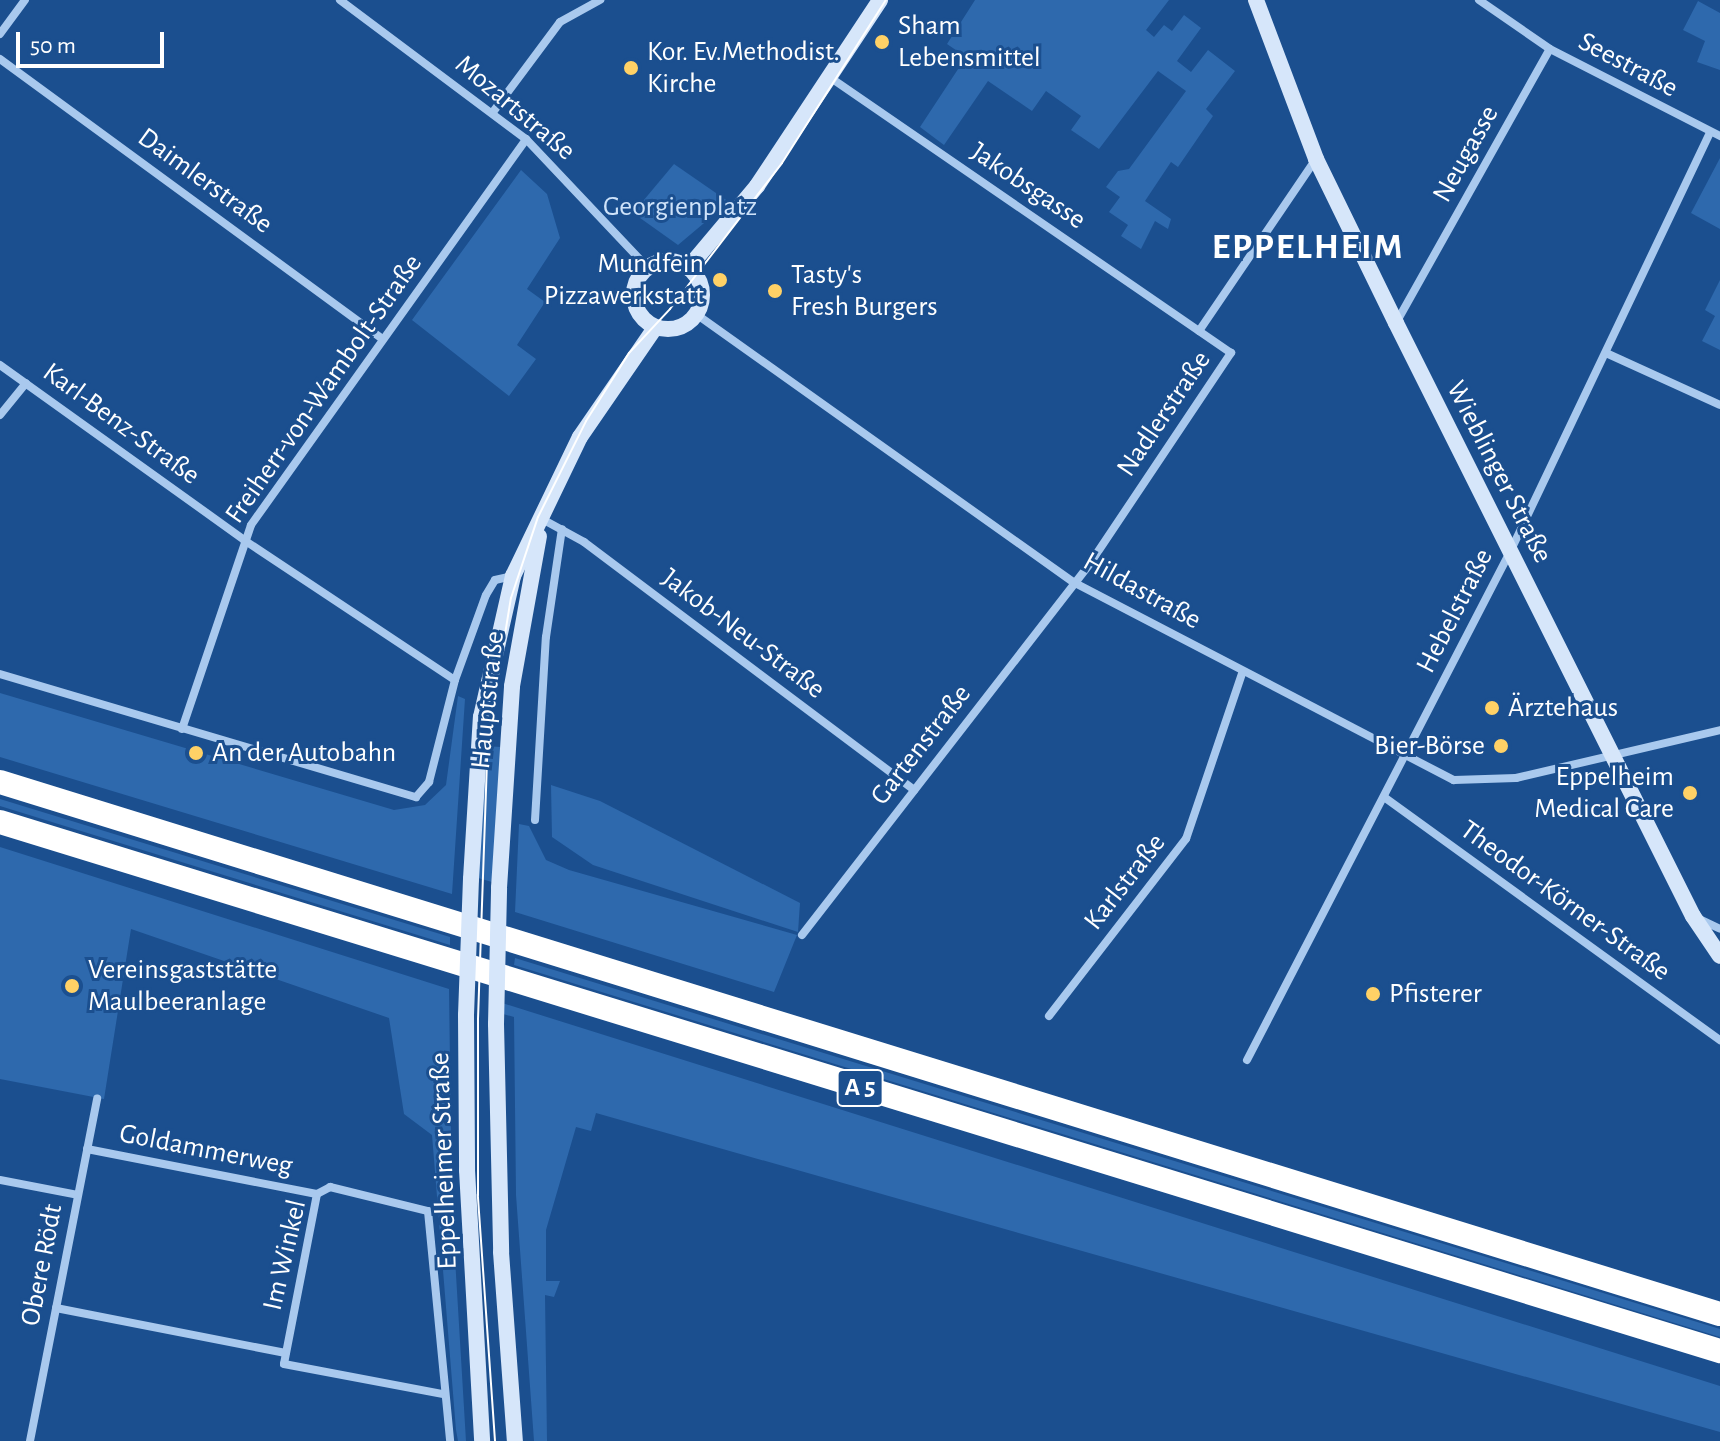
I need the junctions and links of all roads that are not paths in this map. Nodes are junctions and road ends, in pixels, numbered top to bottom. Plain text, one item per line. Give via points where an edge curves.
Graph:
1 (25, 0) edge
2 (340, 0) edge
3 (600, 0) edge
4 (880, 0) edge
5 (1256, 0) edge
6 (1479, 0) edge
7 (0, 34) edge
8 (1550, 49) junction
9 (0, 59) edge
10 (831, 78) junction
11 (493, 112) junction
12 (1710, 132) junction
13 (1720, 136) edge
14 (526, 139) junction
15 (1316, 159) junction
16 (647, 267) junction
17 (689, 267) junction
18 (696, 314) junction
19 (1396, 323) junction
20 (655, 328) junction
21 (1199, 331) junction
22 (383, 339) junction
23 (1606, 353) junction
24 (0, 365) edge
25 (26, 383) junction
26 (1720, 405) edge
27 (0, 415) edge
28 (542, 519) junction
29 (562, 529) junction
30 (244, 540) junction
31 (1510, 552) junction
32 (513, 576) junction
33 (1075, 583) junction
34 (1243, 671) junction
35 (0, 674) edge
36 (455, 680) junction
37 (182, 729) junction
38 (1720, 730) edge
39 (1614, 755) junction
40 (1407, 756) junction
41 (0, 782) edge
42 (914, 790) junction
43 (1384, 797) junction
44 (535, 820) dead end
45 (0, 822) edge
46 (471, 879) joint
47 (499, 888) joint
48 (1693, 916) junction
49 (1720, 929) edge
50 (802, 935) dead end
51 (1720, 956) edge
52 (1049, 1016) dead end
53 (1720, 1040) edge
54 (1247, 1060) dead end
55 (97, 1098) dead end
56 (87, 1149) junction
57 (0, 1180) edge
58 (317, 1194) junction
59 (78, 1195) junction
60 (56, 1308) junction
61 (1720, 1314) edge
62 (1720, 1351) edge
63 (286, 1353) junction
64 (443, 1394) junction
65 (30, 1441) edge
66 (450, 1441) edge
67 (482, 1441) edge
68 (515, 1441) edge

1 - 7 street
2 - 11 street, Mozartstraße
3 - 11 street via 560,22
4 - 10 main road
5 - 15 main road, Wieblinger Straße
6 - 8 street, Seestraße
8 - 12 street, Seestraße
8 - 19 street, Neugasse
9 - 22 street, Daimlerstraße
10 - 17 main road via 757,186
10 - 21 street, Jakobsgasse
11 - 14 street, Mozartstraße
12 - 13 street, Seestraße
12 - 23 street, Hebelstraße
14 - 16 street, Mozartstraße
14 - 22 street, Freiherr-von-Wambolt-Straße
15 - 19 main road, Wieblinger Straße
15 - 21 street, Nadlerstraße
16 - 17 main road via 668,260
16 - 20 main road via 634,299 640,315
17 - 18 main road via 702,289
18 - 20 main road via 672,329
18 - 33 street, Hildastraße
19 - 31 main road, Wieblinger Straße
20 - 28 main road, Hauptstraße via 580,437
21 - 33 street, Nadlerstraße via 1231,353
22 - 30 street, Freiherr-von-Wambolt-Straße
23 - 26 street
23 - 31 street, Hebelstraße
24 - 25 street, Karl-Benz-Straße
25 - 27 street
25 - 30 street, Karl-Benz-Straße
28 - 29 street, Jakob-Neu-Straße
28 - 32 main road, Hauptstraße
28 - 47 main road, Hauptstraße via 512,686
29 - 42 street, Jakob-Neu-Straße
29 - 44 street via 546,637
30 - 36 street, Karl-Benz-Straße
30 - 37 street, Freiherr-von-Wambolt-Straße
31 - 39 main road, Wieblinger Straße
31 - 40 street, Hebelstraße
32 - 36 street via 495,580 486,595
32 - 46 main road, Hauptstraße via 481,717
33 - 34 street, Hildastraße
33 - 42 street, Gartenstraße
34 - 40 street, Hildastraße
34 - 52 street, Karlstraße via 1186,839
35 - 37 street
36 - 37 street via 427,788 407,798
38 - 39 street, Hildastraße
39 - 40 street, Hildastraße via 1482,782 1454,780
39 - 48 main road, Wieblinger Straße
40 - 43 street, Hebelstraße
41 - 61 highway, A 5
42 - 50 street, Gartenstraße
43 - 53 street, Theodor-Körner-Straße
43 - 54 street, Hebelstraße
45 - 62 highway, A 5
46 - 67 main road, Eppelheimer Straße, bridge via 467,1170
47 - 68 main road, Eppelheimer Straße, bridge via 501,1252
48 - 49 street
48 - 51 main road, Wieblinger Straße
55 - 56 street, Obere Rödt
56 - 58 street, Goldammerweg
56 - 59 street, Obere Rödt
57 - 59 street
58 - 63 street, Im Winkel
58 - 64 street, Im Winkel via 330,1187 428,1211
59 - 60 street, Obere Rödt
60 - 63 street
60 - 65 street, Obere Rödt
63 - 64 street, Im Winkel via 284,1364
64 - 66 street, Im Winkel

